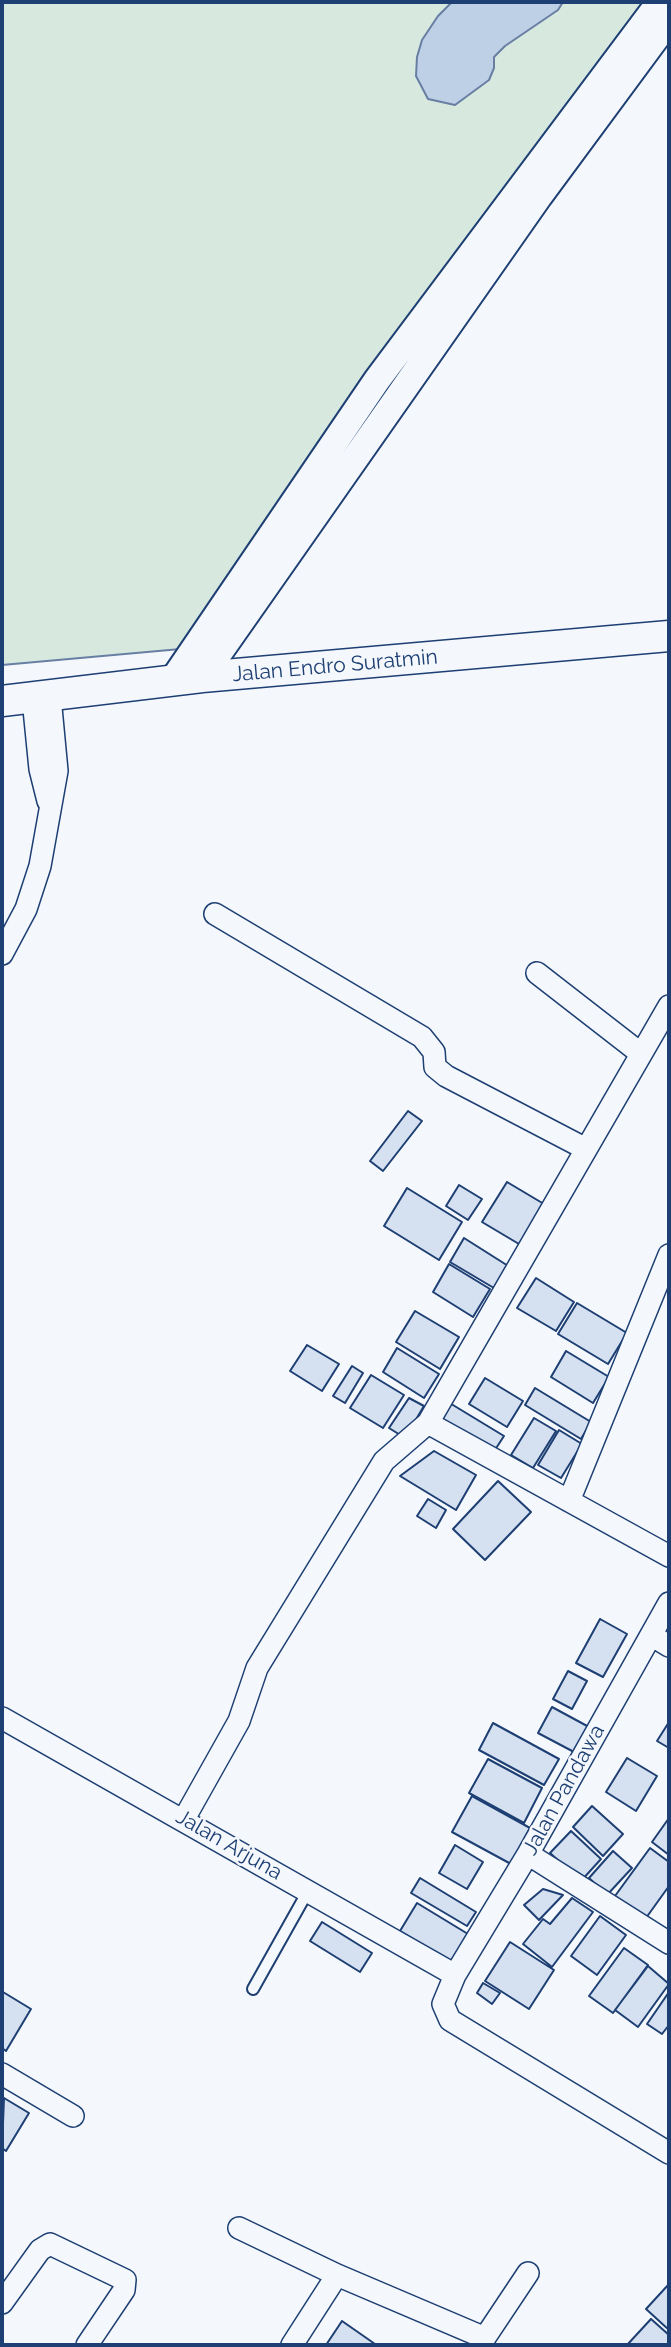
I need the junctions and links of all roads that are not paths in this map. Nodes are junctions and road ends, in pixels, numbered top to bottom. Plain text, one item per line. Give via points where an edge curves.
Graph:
1 (660, 2) edge
2 (669, 20) edge
3 (669, 636) edge
4 (188, 679) junction
5 (42, 698) junction
6 (2, 701) edge
7 (215, 914) dead end
8 (2, 954) edge
9 (537, 973) dead end
10 (669, 1006) edge
11 (640, 1053) junction
12 (586, 1149) junction
13 (669, 1255) edge
14 (665, 1278) edge
15 (428, 1423) junction
16 (569, 1501) junction
17 (669, 1556) edge
18 (669, 1603) edge
19 (660, 1641) edge
20 (2, 1718) edge
21 (184, 1819) junction
22 (528, 1854) junction
23 (308, 1891) junction
24 (669, 1943) edge
25 (455, 1975) junction
26 (253, 1989) dead end
27 (2, 2074) edge
28 (74, 2116) dead end
29 (669, 2153) edge
30 (239, 2228) dead end
31 (528, 2273) dead end
32 (337, 2276) junction
33 (3, 2296) edge
34 (483, 2342) edge
35 (87, 2345) edge
36 (292, 2345) edge

1 - 4 street via 377,380
2 - 4 street
3 - 4 main road, Jalan Endro Suratmin
4 - 5 main road, Jalan Endro Suratmin
5 - 6 main road, Jalan Endro Suratmin
5 - 8 street via 40,769 49,806 40,866 26,909
7 - 12 street via 422,1037 434,1052 436,1067 446,1076
9 - 11 street
10 - 11 street
11 - 12 street
12 - 15 street
13 - 14 street
14 - 16 street
15 - 16 street
15 - 21 street via 384,1461 365,1490 257,1668 239,1721
16 - 17 street
18 - 19 street, Jalan Pandawa
19 - 22 street, Jalan Pandawa
20 - 21 street, Jalan Arjuna
21 - 23 street, Jalan Arjuna
22 - 24 street
22 - 25 street, Jalan Pandawa
23 - 25 street, Jalan Arjuna
23 - 26 lane
25 - 29 street, Jalan Pandawa via 443,2004 450,2020
27 - 28 street
30 - 32 street
31 - 34 street
32 - 34 street
32 - 36 street
33 - 35 street via 50,2244 125,2280 124,2290

